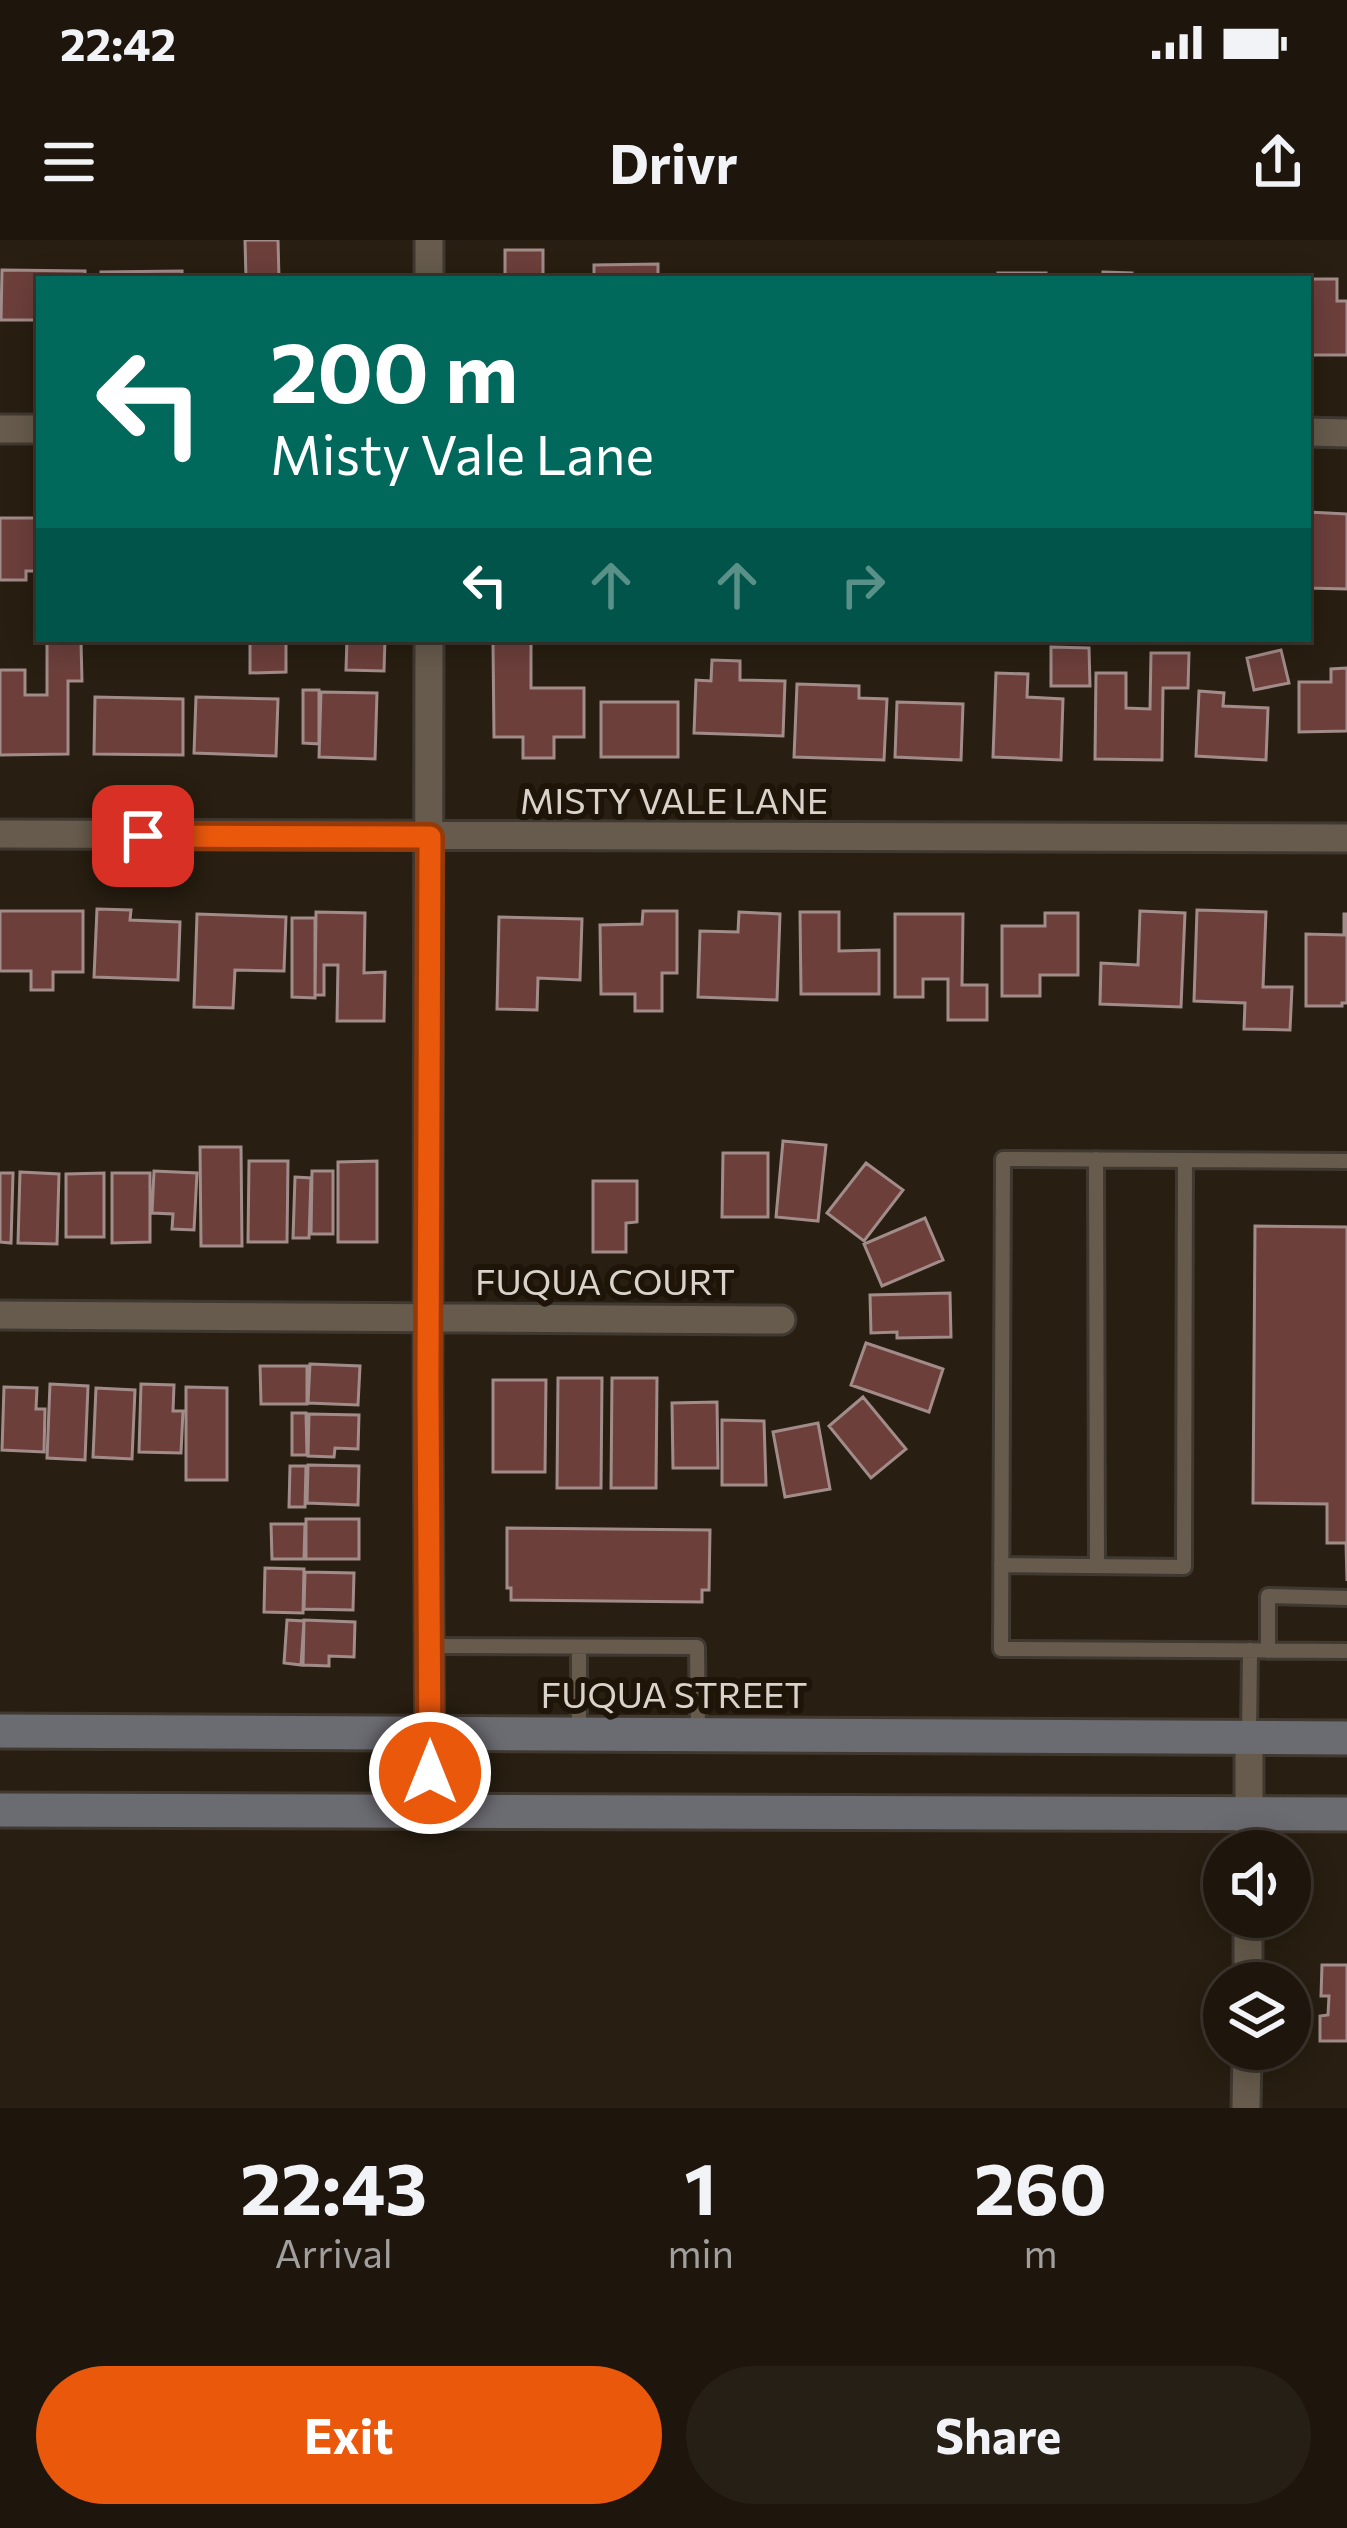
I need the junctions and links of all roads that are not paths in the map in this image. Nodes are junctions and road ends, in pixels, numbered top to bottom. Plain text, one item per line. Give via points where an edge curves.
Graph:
1 (429, 240) edge
2 (429, 276) edge
3 (0, 429) edge
4 (36, 429) edge
5 (1311, 432) edge
6 (1347, 433) edge
7 (429, 642) edge
8 (0, 835) edge
9 (430, 837) junction
10 (1347, 838) edge
11 (1096, 1160) junction
12 (1185, 1160) junction
13 (1347, 1161) edge
14 (0, 1315) edge
15 (428, 1317) junction
16 (781, 1320) dead end
17 (1001, 1565) junction
18 (1097, 1566) junction
19 (1347, 1598) edge
20 (430, 1646) junction
21 (579, 1647) junction
22 (1250, 1650) junction
23 (1268, 1651) junction
24 (1347, 1651) edge
25 (0, 1731) edge
26 (431, 1733) junction
27 (579, 1734) junction
28 (698, 1735) junction
29 (1249, 1737) junction
30 (1347, 1738) edge
31 (0, 1810) edge
32 (430, 1813) junction
33 (1250, 1814) junction
34 (1347, 1814) edge
35 (1250, 1830) edge
36 (1247, 2070) edge
37 (1246, 2108) edge

1 - 2 street
3 - 4 street
5 - 6 street
7 - 9 street
8 - 9 street, MISTY VALE LANE
9 - 10 street, MISTY VALE LANE
9 - 15 street
11 - 12 lane
11 - 17 lane via 1003,1159
11 - 18 lane
12 - 13 lane
12 - 18 lane via 1184,1568
14 - 15 street, FUQUA COURT
15 - 16 street, FUQUA COURT
15 - 20 street
17 - 18 lane
17 - 22 lane via 1001,1648
19 - 23 lane via 1268,1596
20 - 21 lane
20 - 26 street
21 - 27 lane
21 - 28 lane via 697,1648
22 - 23 lane
22 - 29 lane
23 - 24 lane
25 - 26 main road, FUQUA STREET
26 - 27 main road, FUQUA STREET
26 - 32 street
27 - 28 main road, FUQUA STREET
28 - 29 main road, FUQUA STREET
29 - 30 main road, FUQUA STREET
29 - 33 street
31 - 32 main road
32 - 33 main road
33 - 34 main road
33 - 35 street
36 - 37 street

